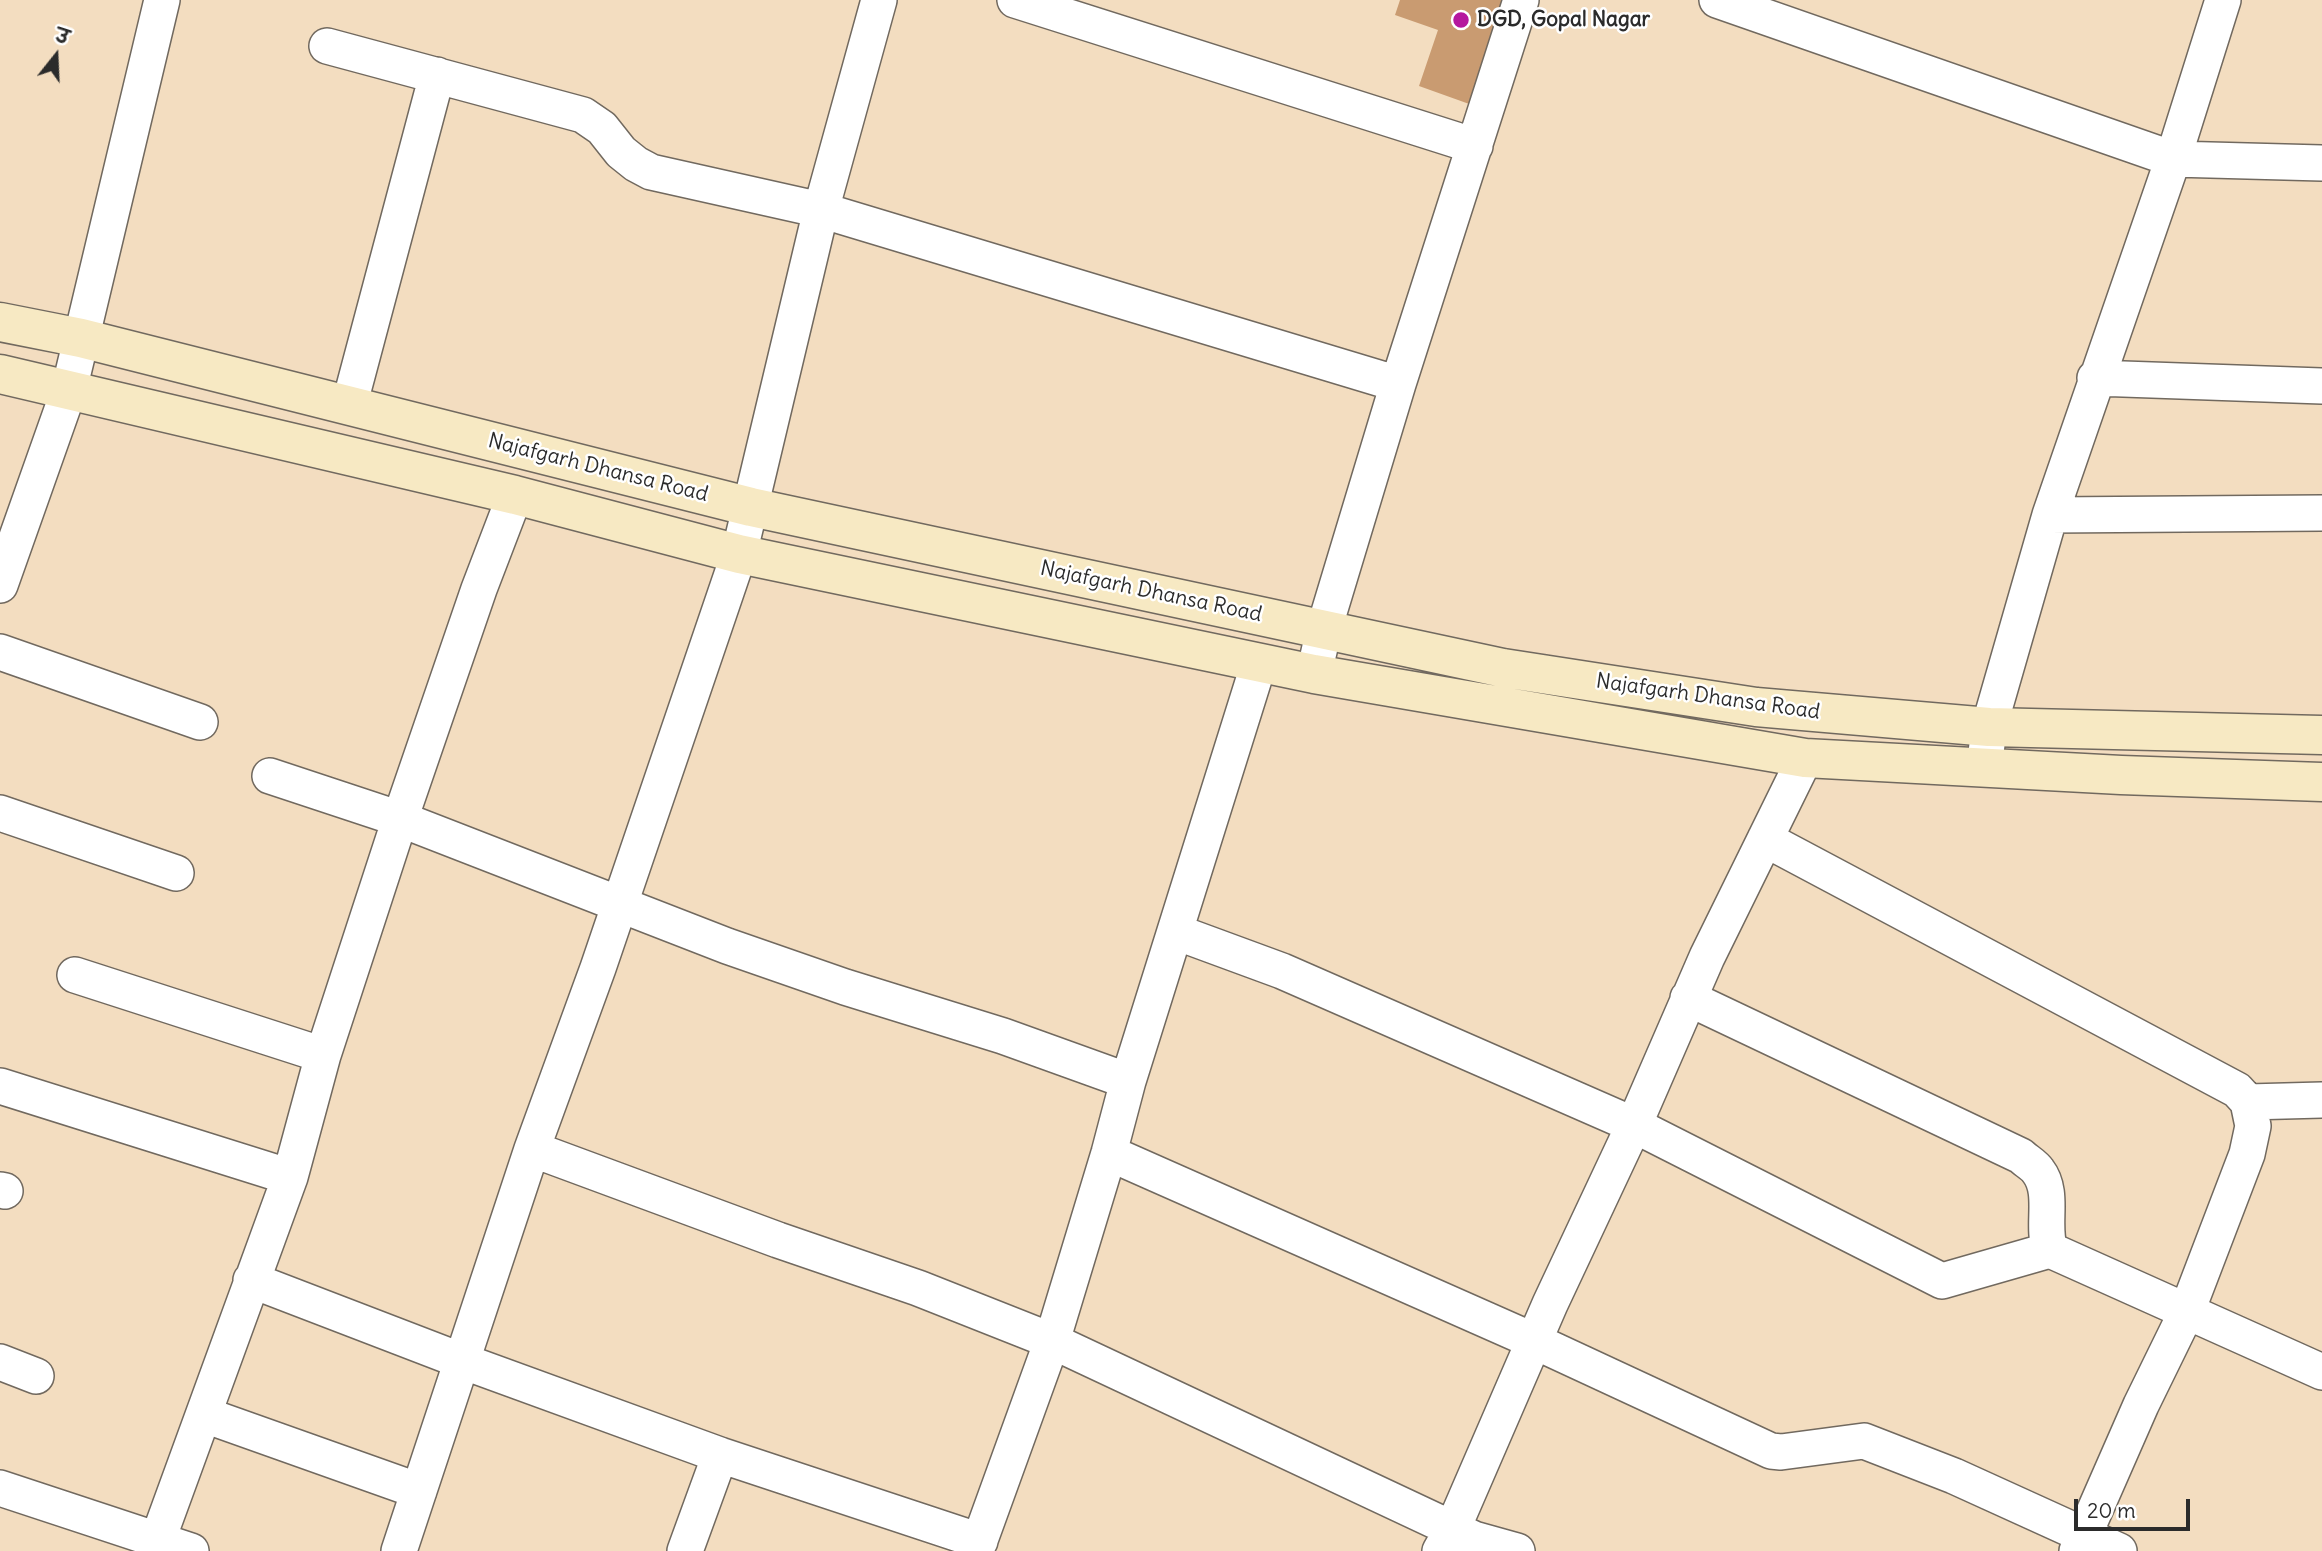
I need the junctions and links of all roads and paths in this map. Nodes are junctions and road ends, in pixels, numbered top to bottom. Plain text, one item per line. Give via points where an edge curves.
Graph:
1 (162, 0) edge
2 (879, 0) edge
3 (1015, 0) edge
4 (1521, 0) edge
5 (1717, 0) edge
6 (2223, 0) edge
7 (327, 46) dead end
8 (437, 75) junction
9 (1475, 146) junction
10 (2173, 159) junction
11 (2322, 163) edge
12 (821, 210) junction
13 (0, 322) edge
14 (81, 338) junction
15 (0, 374) edge
16 (2095, 378) junction
17 (1398, 384) junction
18 (2322, 386) edge
19 (69, 390) junction
20 (349, 405) junction
21 (515, 495) junction
22 (751, 507) junction
23 (2322, 513) edge
24 (2050, 515) junction
25 (739, 554) junction
26 (0, 585) edge
27 (1324, 629) junction
28 (0, 652) edge
29 (1259, 663) junction
30 (1314, 674) junction
31 (200, 722) dead end
32 (1989, 727) junction
33 (2322, 735) edge
34 (1805, 758) junction
35 (1984, 767) junction
36 (270, 776) dead end
37 (2322, 782) edge
38 (0, 813) edge
39 (400, 819) junction
40 (1765, 839) junction
41 (176, 873) dead end
42 (619, 905) junction
43 (1176, 932) junction
44 (75, 975) dead end
45 (1688, 998) junction
46 (323, 1055) junction
47 (1128, 1081) junction
48 (0, 1086) edge
49 (2322, 1100) edge
50 (2248, 1102) junction
51 (1634, 1125) junction
52 (532, 1149) junction
53 (1109, 1153) junction
54 (290, 1177) junction
55 (2050, 1250) junction
56 (251, 1280) junction
57 (2187, 1311) junction
58 (1052, 1340) junction
59 (1534, 1341) junction
60 (0, 1362) edge
61 (462, 1362) junction
62 (2322, 1372) edge
63 (36, 1376) dead end
64 (205, 1415) junction
65 (720, 1455) junction
66 (0, 1488) edge
67 (419, 1491) junction
68 (158, 1539) junction
69 (1447, 1539) edge
70 (2080, 1544) edge
71 (978, 1546) edge
72 (191, 1551) edge
73 (399, 1551) edge
74 (685, 1551) edge
75 (1517, 1551) edge
76 (2119, 1551) edge

1 - 14 street
2 - 12 street
3 - 9 street
4 - 9 street
5 - 10 street
6 - 10 street
7 - 8 street
8 - 12 street via 583,115 602,128 621,152 651,172
8 - 20 street
9 - 17 street
10 - 11 street
10 - 16 street
12 - 17 street
12 - 22 street
13 - 14 main road, Najafgarh Dhansa Road
14 - 19 street
14 - 20 main road, Najafgarh Dhansa Road
15 - 19 main road, Najafgarh Dhansa Road
16 - 18 street
16 - 24 street
17 - 27 street
19 - 21 main road, Najafgarh Dhansa Road
19 - 26 street
20 - 22 main road, Najafgarh Dhansa Road
21 - 25 main road, Najafgarh Dhansa Road
21 - 39 street
22 - 25 street
22 - 27 main road, Najafgarh Dhansa Road
23 - 24 street
24 - 32 street
25 - 29 main road, Najafgarh Dhansa Road
25 - 42 street
27 - 30 street
27 - 32 main road, Najafgarh Dhansa Road via 1503,668 1756,707
28 - 31 street
29 - 30 main road, Najafgarh Dhansa Road
29 - 43 street
30 - 34 main road, Najafgarh Dhansa Road
32 - 33 main road, Najafgarh Dhansa Road
32 - 35 street
34 - 35 main road, Najafgarh Dhansa Road
34 - 40 street
35 - 37 main road, Najafgarh Dhansa Road
36 - 39 street
38 - 41 street
39 - 42 street
39 - 46 street
40 - 45 street
40 - 50 street via 2237,1090
42 - 47 street via 740,951
42 - 52 street
43 - 47 street
43 - 51 street via 1282,971
44 - 46 street
45 - 51 street
45 - 55 street via 2021,1156 2038,1170 2046,1185
46 - 54 street
47 - 53 street
48 - 54 street
49 - 50 street
50 - 57 street via 2253,1126 2247,1154
51 - 55 street via 1942,1282
51 - 59 street
52 - 58 street via 918,1287
52 - 61 street
53 - 58 street
53 - 59 street
54 - 56 street
55 - 57 street
56 - 61 street
56 - 64 street
57 - 62 street
57 - 70 street
58 - 69 street
58 - 71 street
59 - 69 street
59 - 70 street via 1771,1451 1864,1441 1954,1476
60 - 63 street
61 - 65 street
61 - 67 street
64 - 67 street
64 - 68 street
65 - 71 street
65 - 74 street
66 - 68 street
67 - 73 street
68 - 72 street
69 - 75 street via 1474,1538
70 - 76 street

